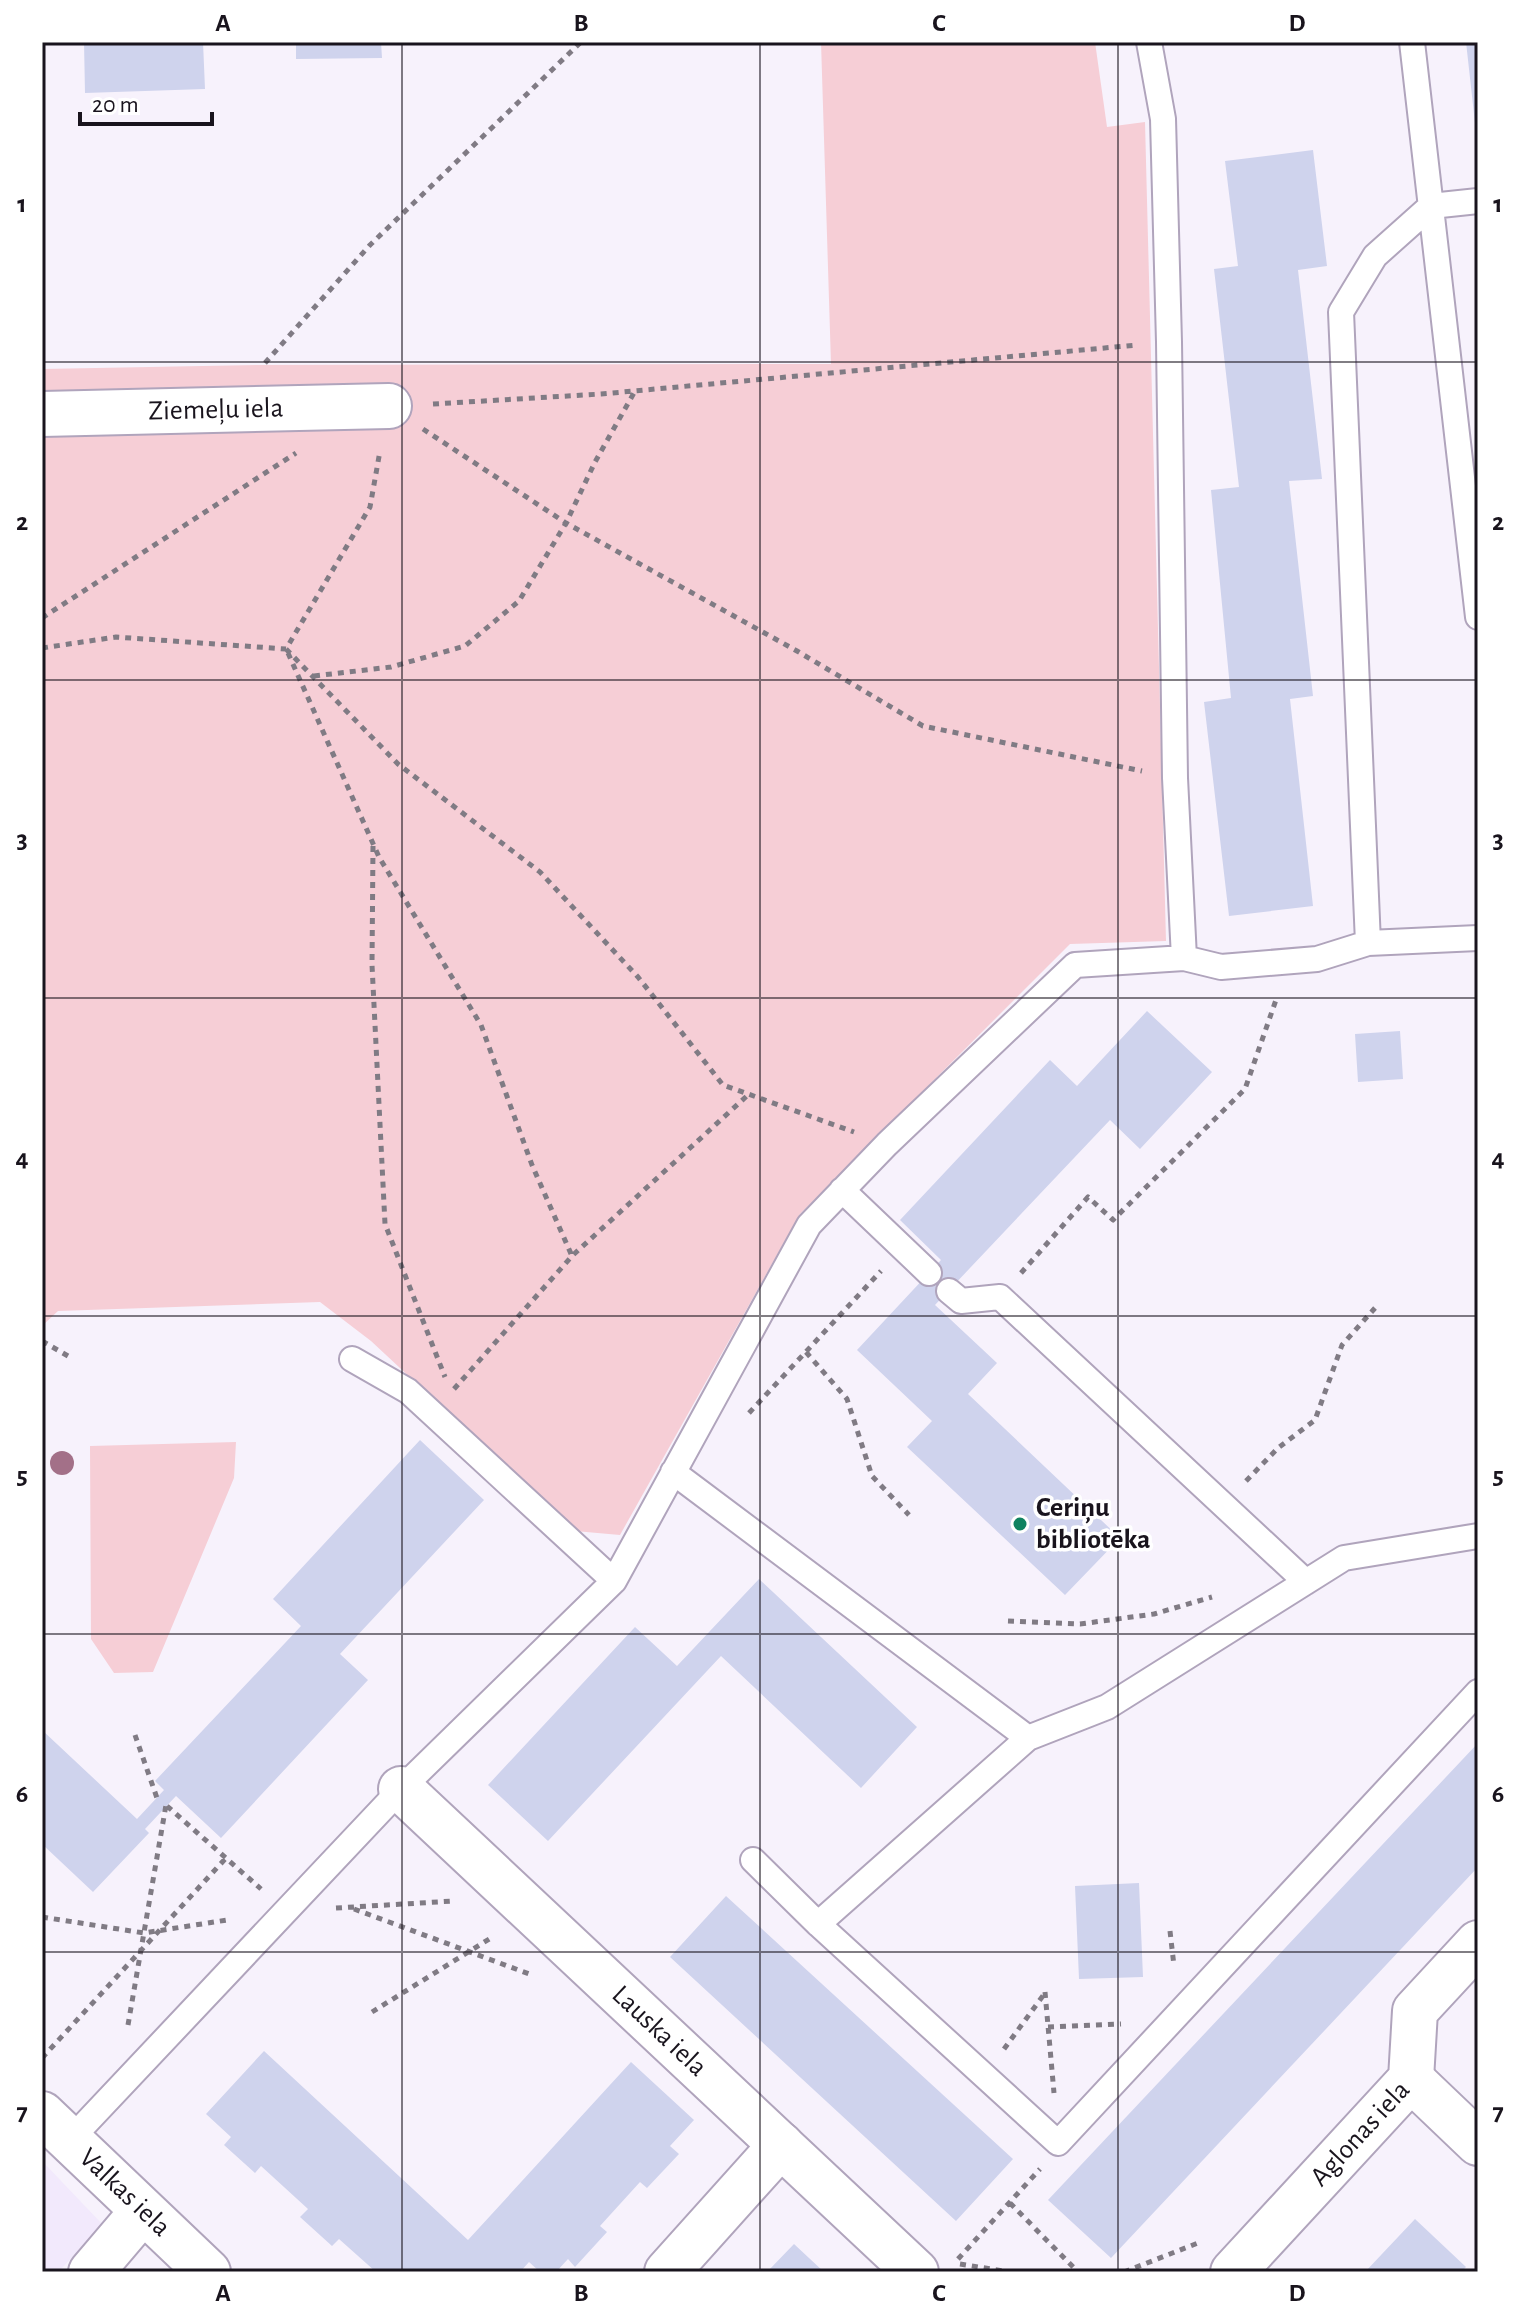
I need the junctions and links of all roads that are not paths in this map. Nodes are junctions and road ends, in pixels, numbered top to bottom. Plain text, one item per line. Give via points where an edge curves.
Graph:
1 (1149, 42) edge
2 (1412, 42) edge
3 (1478, 201) edge
4 (1431, 206) junction
5 (389, 406) road end
6 (42, 414) edge
7 (1478, 617) edge
8 (1478, 938) edge
9 (1368, 943) junction
10 (1184, 958) junction
11 (842, 1190) junction
12 (929, 1273) dead end
13 (949, 1291) dead end
14 (352, 1359) dead end
15 (673, 1472) junction
16 (1478, 1536) edge
17 (614, 1581) junction
18 (1306, 1582) junction
19 (1478, 1692) edge
20 (1028, 1738) junction
21 (401, 1789) junction
22 (753, 1860) dead end
23 (818, 1924) junction
24 (1478, 1943) edge
25 (1411, 2079) junction
26 (55, 2128) edge
27 (1478, 2143) edge
28 (781, 2145) junction
29 (142, 2212) junction
30 (91, 2272) edge
31 (208, 2272) edge
32 (667, 2272) edge
33 (916, 2272) edge
34 (1233, 2272) edge

1 - 10 lane via 1163,119 1175,778
2 - 4 lane
3 - 4 lane
4 - 7 lane
4 - 9 lane via 1375,256 1341,312
5 - 6 street, Ziemeļu iela
8 - 9 lane
9 - 10 lane via 1290,962 1221,967
10 - 11 lane via 1075,965
11 - 12 lane
11 - 15 lane via 809,1225
13 - 18 lane via 961,1301 1000,1297
14 - 17 lane via 408,1391
15 - 17 lane
15 - 20 lane
16 - 18 lane via 1344,1558
17 - 21 lane
18 - 20 lane via 1107,1707
19 - 23 lane via 1058,2143
20 - 23 lane
21 - 26 lane via 117,2090
21 - 28 street, Lauska iela
22 - 23 lane
24 - 25 street, Aglonas iela via 1415,2011
25 - 27 street
25 - 34 street, Aglonas iela
26 - 29 street, Valkas iela
28 - 32 street
28 - 33 street, Lauska iela
29 - 30 street
29 - 31 street, Valkas iela

